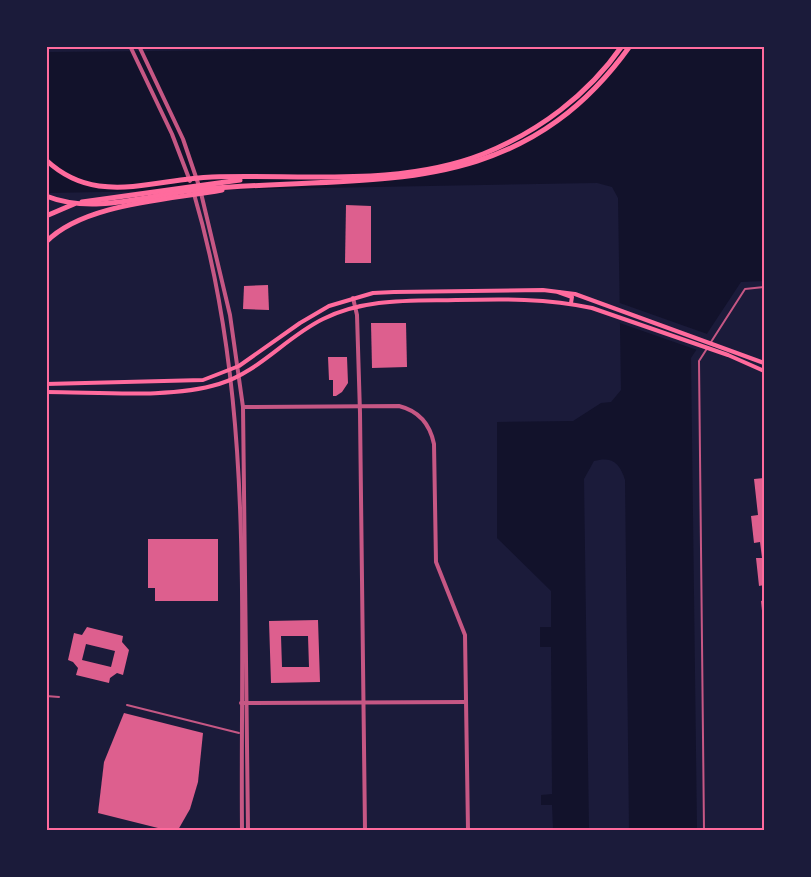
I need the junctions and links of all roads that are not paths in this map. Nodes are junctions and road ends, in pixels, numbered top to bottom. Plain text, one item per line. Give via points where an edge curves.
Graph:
1 (130, 46) edge
2 (622, 46) edge
3 (630, 46) edge
4 (140, 48) edge
5 (46, 160) edge
6 (280, 176) junction
7 (260, 184) junction
8 (46, 196) edge
9 (46, 216) edge
10 (46, 242) edge
11 (765, 287) edge
12 (557, 291) junction
13 (353, 298) junction
14 (571, 303) junction
15 (355, 307) junction
16 (765, 363) edge
17 (239, 366) junction
18 (230, 371) junction
19 (765, 371) edge
20 (240, 375) junction
21 (232, 379) junction
22 (46, 384) edge
23 (46, 392) edge
24 (359, 405) junction
25 (243, 407) junction
26 (46, 696) edge
27 (59, 696) dead end
28 (362, 701) junction
29 (466, 702) junction
30 (241, 703) junction
31 (248, 703) junction
32 (127, 705) dead end
33 (239, 734) dead end
34 (242, 831) edge
35 (248, 831) edge
36 (365, 831) edge
37 (468, 831) edge
38 (704, 831) edge

1 - 18 street via 180,153 201,216
2 - 6 highway via 565,106 533,129 481,154 407,172
3 - 7 highway via 600,83 569,111 524,141 484,160 407,178
4 - 17 street via 188,150 208,215
5 - 6 highway via 74,179 106,186 209,177
6 - 9 highway via 111,196 83,201
7 - 8 highway via 93,204 69,203
7 - 10 highway via 102,211 67,224
11 - 38 street via 745,289 699,361
12 - 13 main road via 393,292
12 - 14 main road via 572,297
12 - 16 main road via 595,300
13 - 15 street
13 - 17 main road via 315,313
14 - 15 main road via 522,299 394,301
14 - 19 main road
15 - 20 main road via 314,324
15 - 24 street
17 - 18 main road
17 - 20 street
18 - 21 street
18 - 22 main road via 192,382
20 - 21 main road
20 - 25 street
21 - 23 main road via 192,390
21 - 30 street via 239,454
24 - 25 street
24 - 28 street
24 - 29 street via 407,408 420,416 432,434 435,552 438,572 465,635
25 - 31 street
26 - 27 street
28 - 29 street
28 - 31 street
28 - 36 street
29 - 37 street
30 - 31 street
30 - 34 street
31 - 35 street
32 - 33 street

